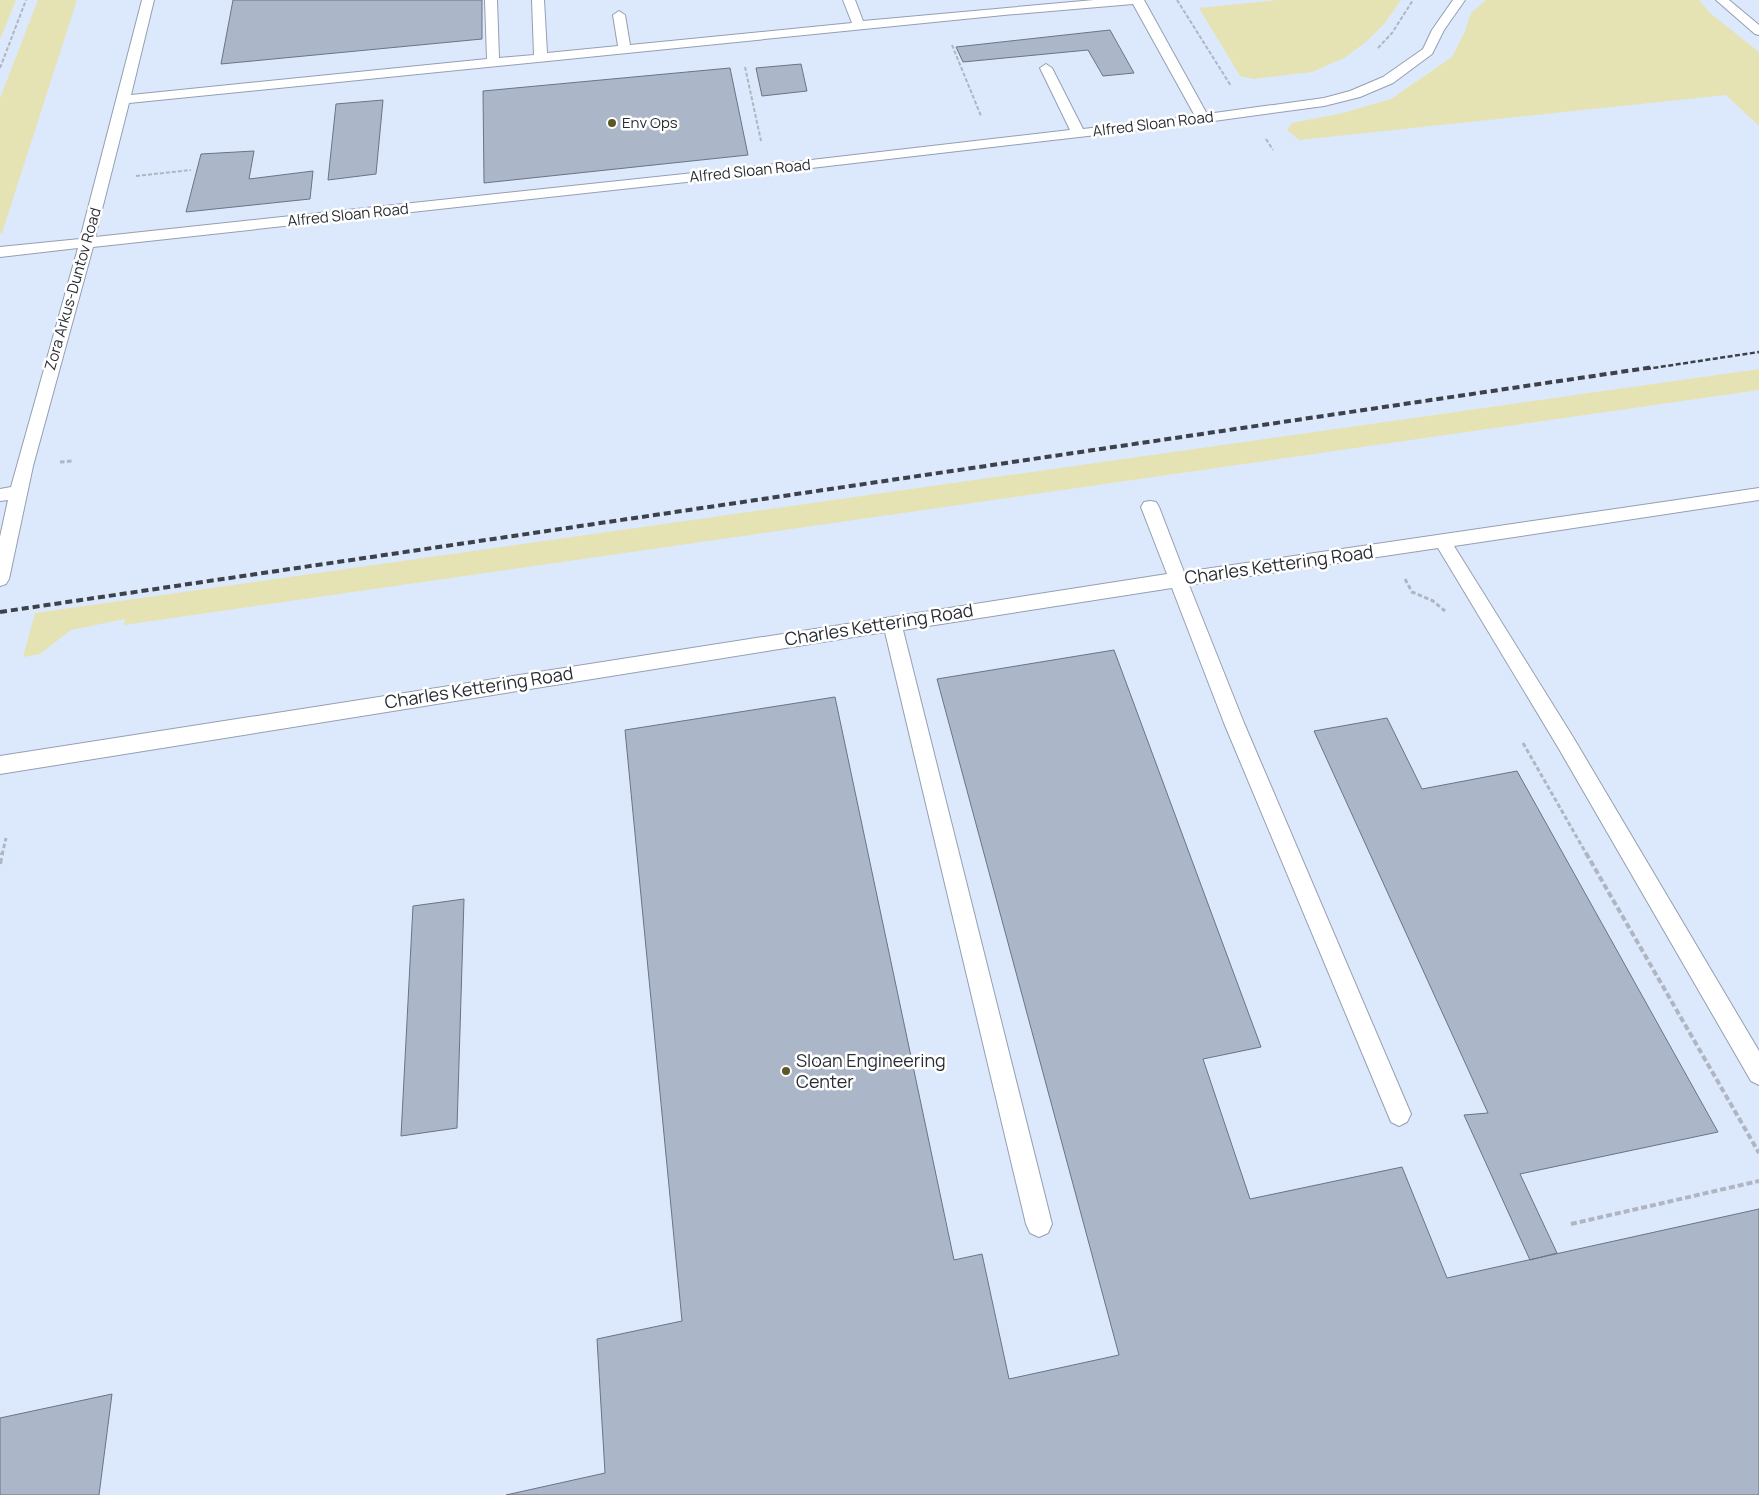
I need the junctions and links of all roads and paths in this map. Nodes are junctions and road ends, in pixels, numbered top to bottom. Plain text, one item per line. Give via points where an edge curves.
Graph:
1 (26, 0) edge
2 (148, 0) edge
3 (491, 0) edge
4 (538, 0) edge
5 (849, 0) edge
6 (1138, 0) edge
7 (1177, 0) edge
8 (1459, 0) edge
9 (1722, 0) edge
10 (1002, 5) edge
11 (619, 15) dead end
12 (859, 26) junction
13 (1759, 31) edge
14 (625, 50) junction
15 (541, 58) junction
16 (744, 61) dead end
17 (493, 63) junction
18 (0, 68) edge
19 (1046, 68) dead end
20 (123, 100) junction
21 (1249, 113) junction
22 (1203, 118) junction
23 (1078, 133) junction
24 (1273, 150) dead end
25 (768, 169) junction
26 (191, 170) dead end
27 (103, 180) junction
28 (87, 242) junction
29 (0, 252) edge
30 (18, 492) junction
31 (1759, 494) edge
32 (0, 495) edge
33 (1150, 506) dead end
34 (1442, 542) junction
35 (0, 578) edge
36 (1178, 580) junction
37 (892, 623) junction
38 (0, 765) edge
39 (6, 838) dead end
40 (0, 864) edge
41 (1759, 1073) edge
42 (1399, 1114) dead end
43 (1759, 1181) edge
44 (1039, 1224) dead end
45 (1571, 1224) dead end

1 - 18 path
2 - 20 lane, Zora Arkus-Duntov Road
3 - 17 lane
4 - 15 lane
5 - 12 lane
6 - 10 lane
6 - 22 lane
7 - 21 path
8 - 21 lane, Alfred Sloan Road via 1428,51 1388,80 1355,94 1324,102
9 - 13 lane
10 - 12 lane
11 - 14 lane
12 - 14 lane
14 - 15 lane
15 - 17 lane
16 - 25 path
17 - 20 lane
19 - 23 lane
20 - 27 lane, Zora Arkus-Duntov Road
21 - 22 lane, Alfred Sloan Road
21 - 24 path
22 - 23 lane, Alfred Sloan Road
23 - 25 lane, Alfred Sloan Road
25 - 28 lane, Alfred Sloan Road
26 - 27 path
27 - 28 lane, Zora Arkus-Duntov Road
28 - 29 lane, Alfred Sloan Road
28 - 30 lane, Zora Arkus-Duntov Road
30 - 32 lane
30 - 35 lane, Zora Arkus-Duntov Road
31 - 34 lane, Charles Kettering Road
33 - 36 lane
34 - 36 lane, Charles Kettering Road
34 - 41 lane via 1566,743
36 - 37 lane, Charles Kettering Road
36 - 42 lane via 1234,723
37 - 38 lane, Charles Kettering Road
37 - 44 lane
39 - 40 path
43 - 45 path

